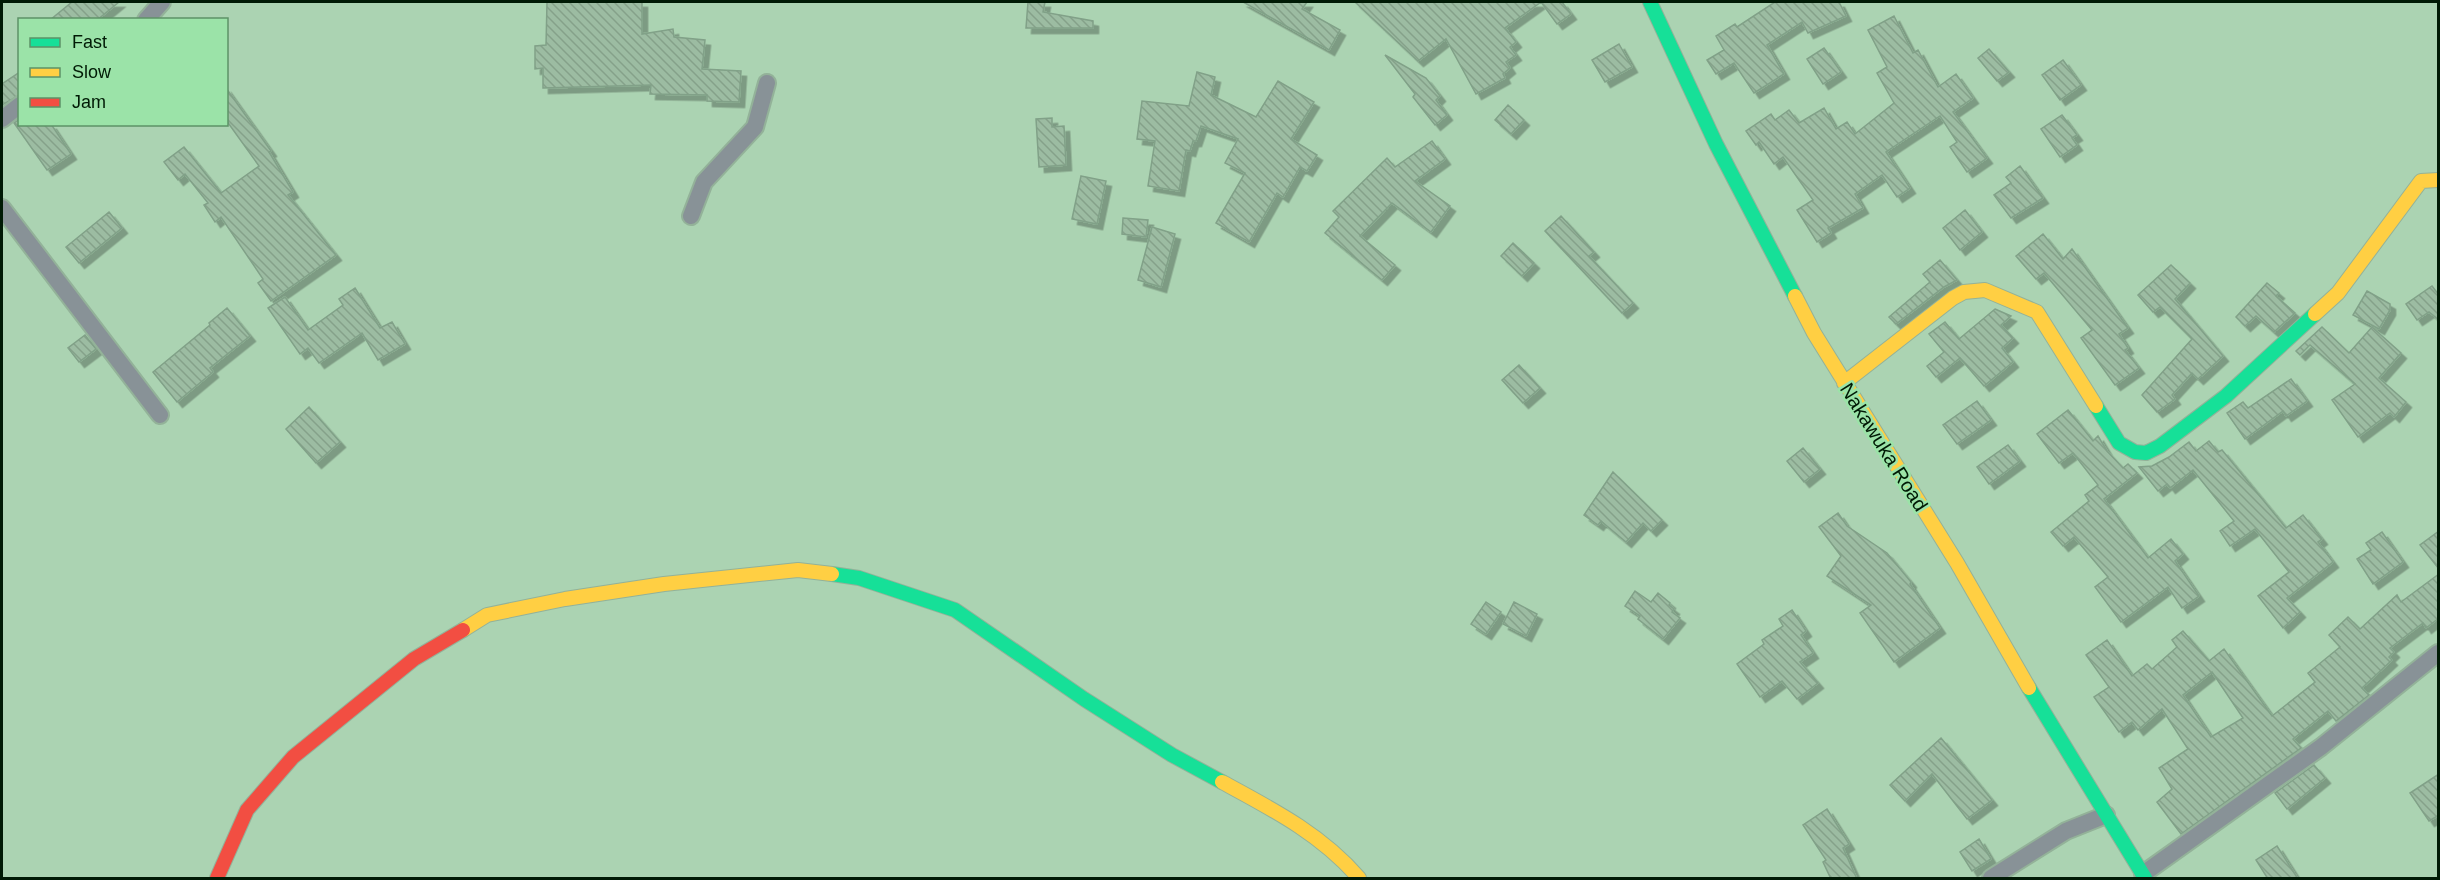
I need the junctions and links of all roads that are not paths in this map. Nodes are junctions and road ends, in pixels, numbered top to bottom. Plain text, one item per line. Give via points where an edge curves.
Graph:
1 (162, 2) edge
2 (1650, 2) edge
3 (148, 18) edge
4 (767, 83) dead end
5 (18, 107) edge
6 (2, 119) edge
7 (2439, 180) edge
8 (2, 208) edge
9 (691, 216) dead end
10 (1844, 383) junction
11 (160, 415) dead end
12 (2439, 653) edge
13 (2106, 815) junction
14 (2144, 876) edge
15 (217, 879) edge
16 (1359, 879) edge
17 (1991, 879) edge

1 - 3 street
2 - 10 street, Nakawuka Road via 1716,144
4 - 9 street via 755,127 704,182
5 - 6 street
7 - 10 street via 2427,179 2417,185 2338,292 2302,327 2226,396 2146,453 2134,452 2119,443 2037,312 1985,290 1964,292 1953,298
8 - 11 street
10 - 13 street, Nakawuka Road via 1957,563
12 - 14 street via 2321,747
13 - 14 street, Nakawuka Road
13 - 17 street via 2066,831
15 - 16 street via 248,810 292,757 414,659 487,615 664,584 798,570 859,578 955,610 1172,755 1290,818 1346,863

